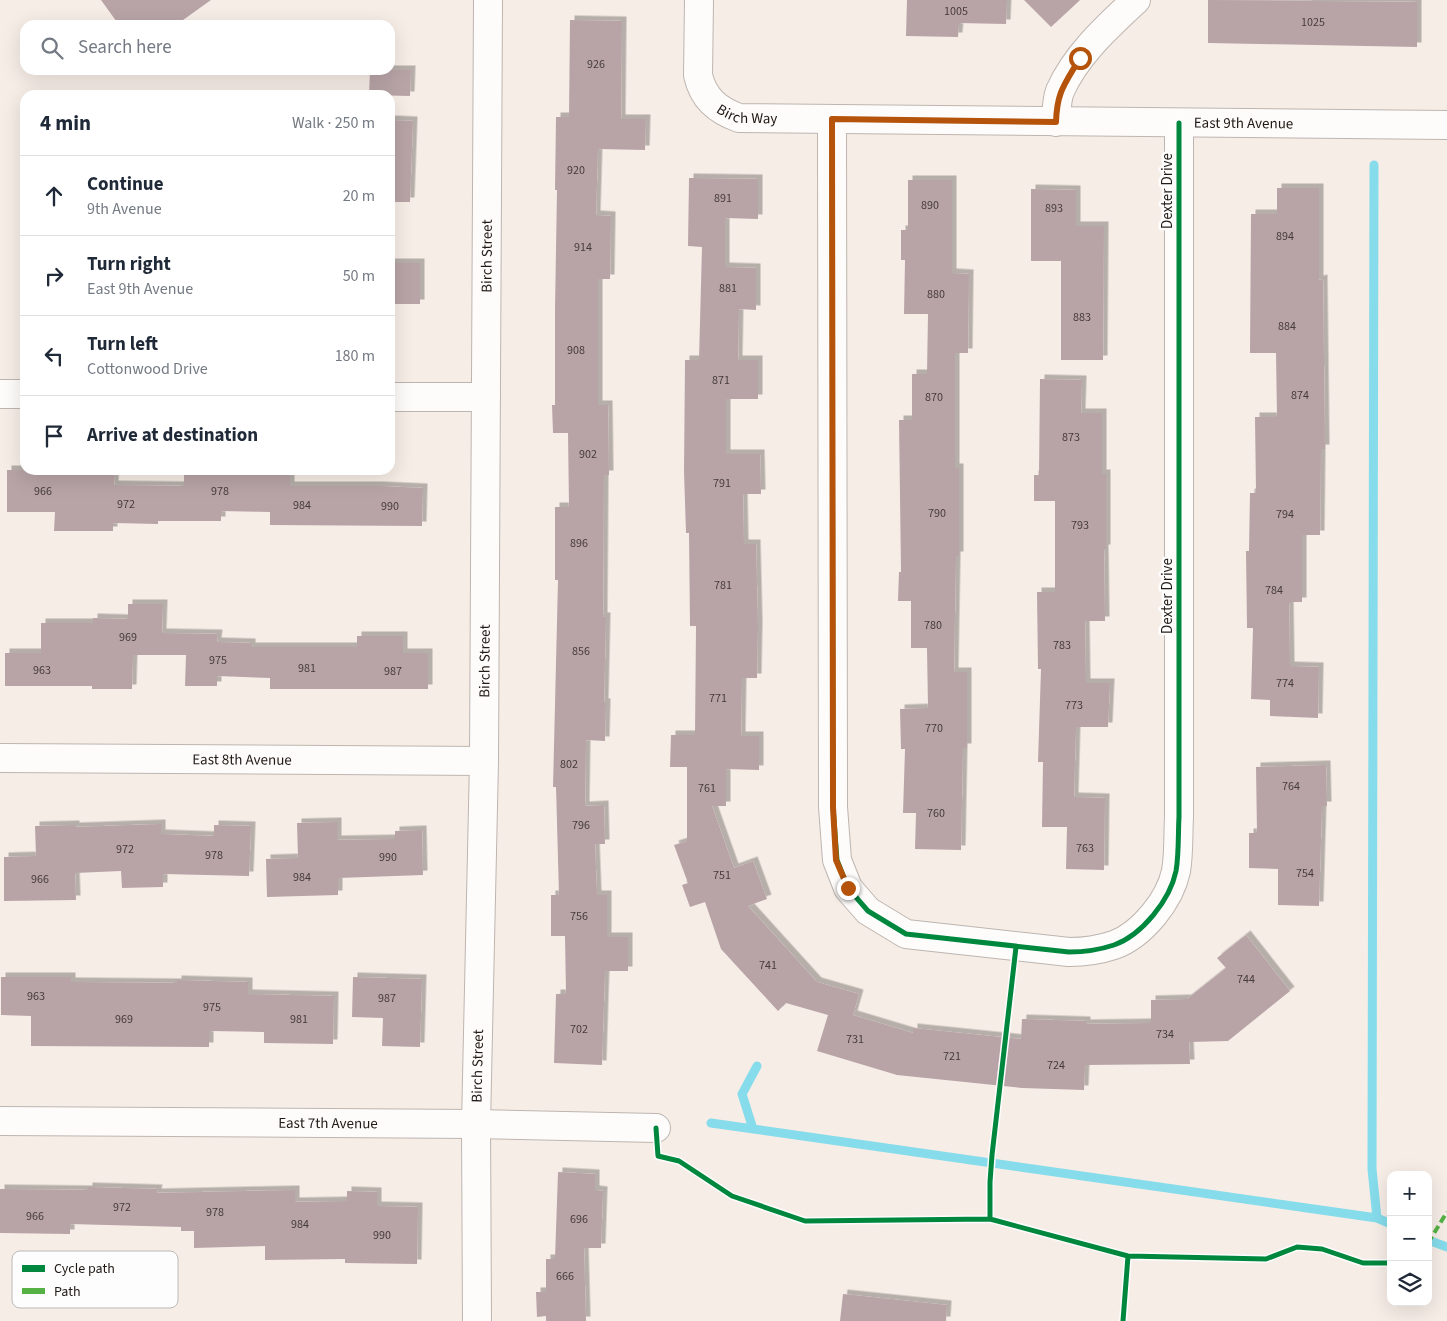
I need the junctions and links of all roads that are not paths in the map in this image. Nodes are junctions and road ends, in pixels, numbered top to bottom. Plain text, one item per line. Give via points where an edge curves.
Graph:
1 (488, 0) edge
2 (698, 0) edge
3 (1136, 0) edge
4 (832, 119) junction
5 (1056, 122) junction
6 (1179, 123) junction
7 (1447, 126) edge
8 (0, 394) edge
9 (20, 394) edge
10 (395, 397) edge
11 (486, 397) junction
12 (0, 758) edge
13 (484, 761) junction
14 (0, 1121) edge
15 (476, 1124) junction
16 (656, 1128) dead end
17 (477, 1321) edge

1 - 11 street, Birch Street
2 - 4 street, Birch Way via 698,75 710,100 724,113 739,118
3 - 5 street via 1080,58 1060,92
4 - 5 street, East 9th Avenue
4 - 6 street, Dexter Drive via 833,807 836,860 848,888 868,911 906,934 1069,952 1090,951 1116,944 1142,927 1164,902 1176,872 1179,817
5 - 6 street, East 9th Avenue
6 - 7 street, East 9th Avenue
8 - 9 street
10 - 11 street
11 - 13 street, Birch Street
12 - 13 street, East 8th Avenue
13 - 15 street, Birch Street
14 - 15 street, East 7th Avenue
15 - 16 street, East 7th Avenue
15 - 17 street, Birch Street

